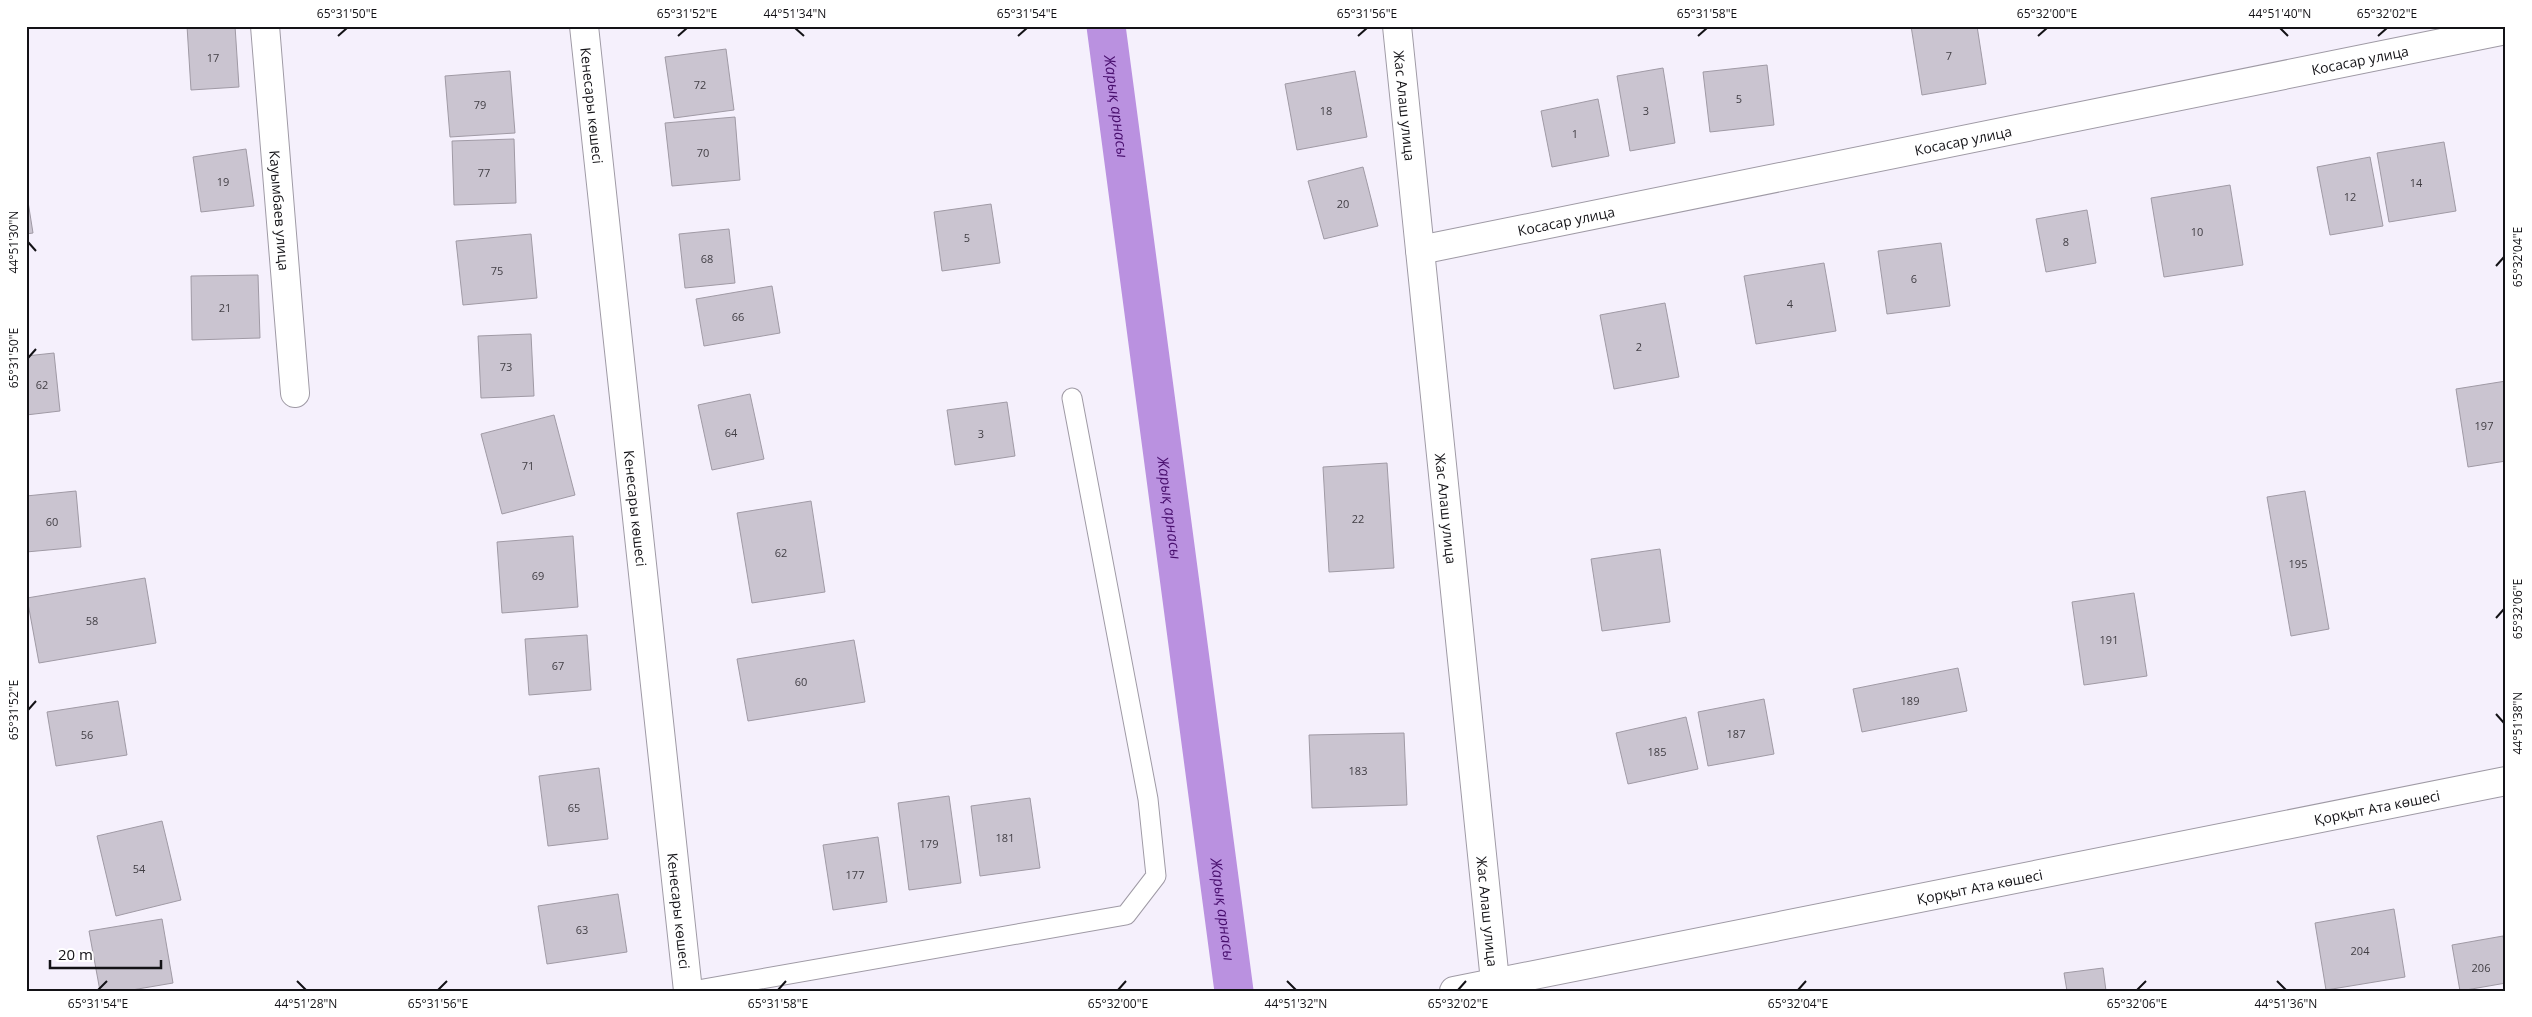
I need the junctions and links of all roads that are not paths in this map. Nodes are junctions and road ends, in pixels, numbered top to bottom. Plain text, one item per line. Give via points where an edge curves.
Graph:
1 (265, 26) edge
2 (584, 26) edge
3 (1397, 26) edge
4 (2506, 30) edge
5 (1420, 250) junction
6 (295, 394) dead end
7 (1072, 398) dead end
8 (2506, 780) edge
9 (1495, 987) edge
10 (688, 991) edge
11 (692, 991) edge
12 (1454, 991) edge

1 - 6 street, Кауымбаев улица
2 - 10 street, Кенесары көшесі
3 - 5 street, Жас Алаш улица
4 - 5 street, Косасар улица
5 - 9 street, Жас Алаш улица
7 - 11 lane via 1148,799 1156,876 1126,915
8 - 9 street, Қорқыт Ата көшесі
9 - 12 street, Қорқыт Ата көшесі

